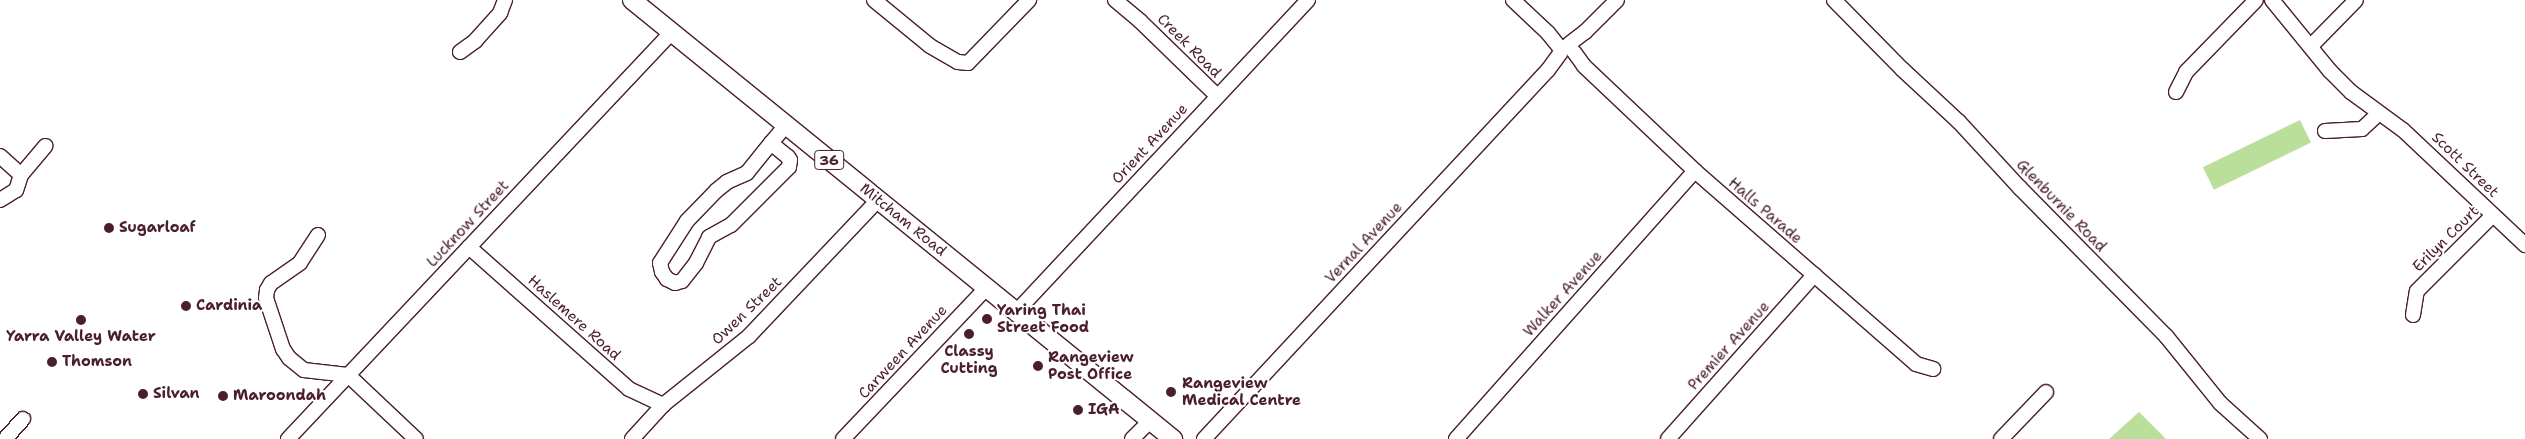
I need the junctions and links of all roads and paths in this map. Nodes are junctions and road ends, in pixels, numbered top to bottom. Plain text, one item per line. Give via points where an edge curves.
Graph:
1 (505, 0) edge
2 (632, 0) edge
3 (874, 0) edge
4 (1029, 0) edge
5 (1115, 0) edge
6 (1308, 0) edge
7 (1513, 0) edge
8 (1617, 0) edge
9 (1834, 0) edge
10 (2256, 0) edge
11 (2272, 0) edge
12 (2356, 0) edge
13 (672, 32) junction
14 (2312, 46) junction
15 (1567, 51) junction
16 (460, 52) dead end
17 (2176, 92) dead end
18 (1217, 96) junction
19 (2379, 113) junction
20 (786, 125) junction
21 (2325, 132) dead end
22 (771, 143) junction
23 (46, 146) dead end
24 (0, 156) edge
25 (1695, 171) junction
26 (21, 175) junction
27 (0, 200) edge
28 (878, 200) junction
29 (2493, 215) junction
30 (318, 235) dead end
31 (2525, 245) edge
32 (469, 247) junction
33 (1814, 275) junction
34 (987, 287) junction
35 (1017, 312) junction
36 (2412, 314) dead end
37 (1933, 369) dead end
38 (348, 375) junction
39 (2046, 392) dead end
40 (663, 405) junction
41 (23, 419) dead end
42 (1150, 420) junction
43 (6, 439) edge
44 (288, 439) edge
45 (416, 439) edge
46 (632, 439) edge
47 (843, 439) edge
48 (1132, 439) edge
49 (1173, 439) edge
50 (1204, 439) edge
51 (1456, 439) edge
52 (1668, 439) edge
53 (2002, 439) edge
54 (2260, 439) edge

1 - 16 street via 500,13 475,42
2 - 13 main road, Mitcham Road / 36
3 - 4 street via 930,46 958,62 968,63
5 - 18 street, Creek Road
6 - 18 street, Orient Avenue
7 - 15 street, Halls Parade
8 - 15 street, Vernal Avenue
9 - 54 street, Glenburnie Road via 1959,122 2166,336 2220,403
10 - 17 street via 2186,72
11 - 14 street, Scott Street
12 - 14 street
13 - 20 main road, Mitcham Road / 36
13 - 32 street, Lucknow Street
14 - 19 street, Scott Street via 2330,71
15 - 25 street, Halls Parade
15 - 50 street, Vernal Avenue
18 - 35 street, Orient Avenue
19 - 21 street via 2362,129
19 - 29 street, Scott Street via 2403,130
20 - 22 street
20 - 28 main road, Mitcham Road / 36
22 - 22 street via 788,157 789,167 731,225 709,237 696,263 682,281 675,283 667,279 660,263 687,221 722,186 747,173
23 - 26 street
24 - 26 street
25 - 33 street, Halls Parade
25 - 51 street, Walker Avenue
26 - 27 street via 16,190
28 - 34 main road, Mitcham Road / 36
28 - 40 street, Owen Street via 749,336
29 - 31 street, Scott Street
29 - 36 street, Erilyn Court via 2417,291
30 - 38 street via 300,263 272,283 266,298 289,358 304,370
32 - 38 street, Lucknow Street
32 - 40 street, Haslemere Road via 629,389
33 - 37 street, Halls Parade via 1916,364
33 - 52 street, Premier Avenue
34 - 35 main road, Mitcham Road / 36
34 - 47 street, Carween Avenue
35 - 42 main road, Mitcham Road / 36
38 - 44 street, Lucknow Street
38 - 45 street
39 - 53 street
40 - 46 street, Owen Street
41 - 43 street
42 - 48 street
42 - 49 main road, Mitcham Road / 36

